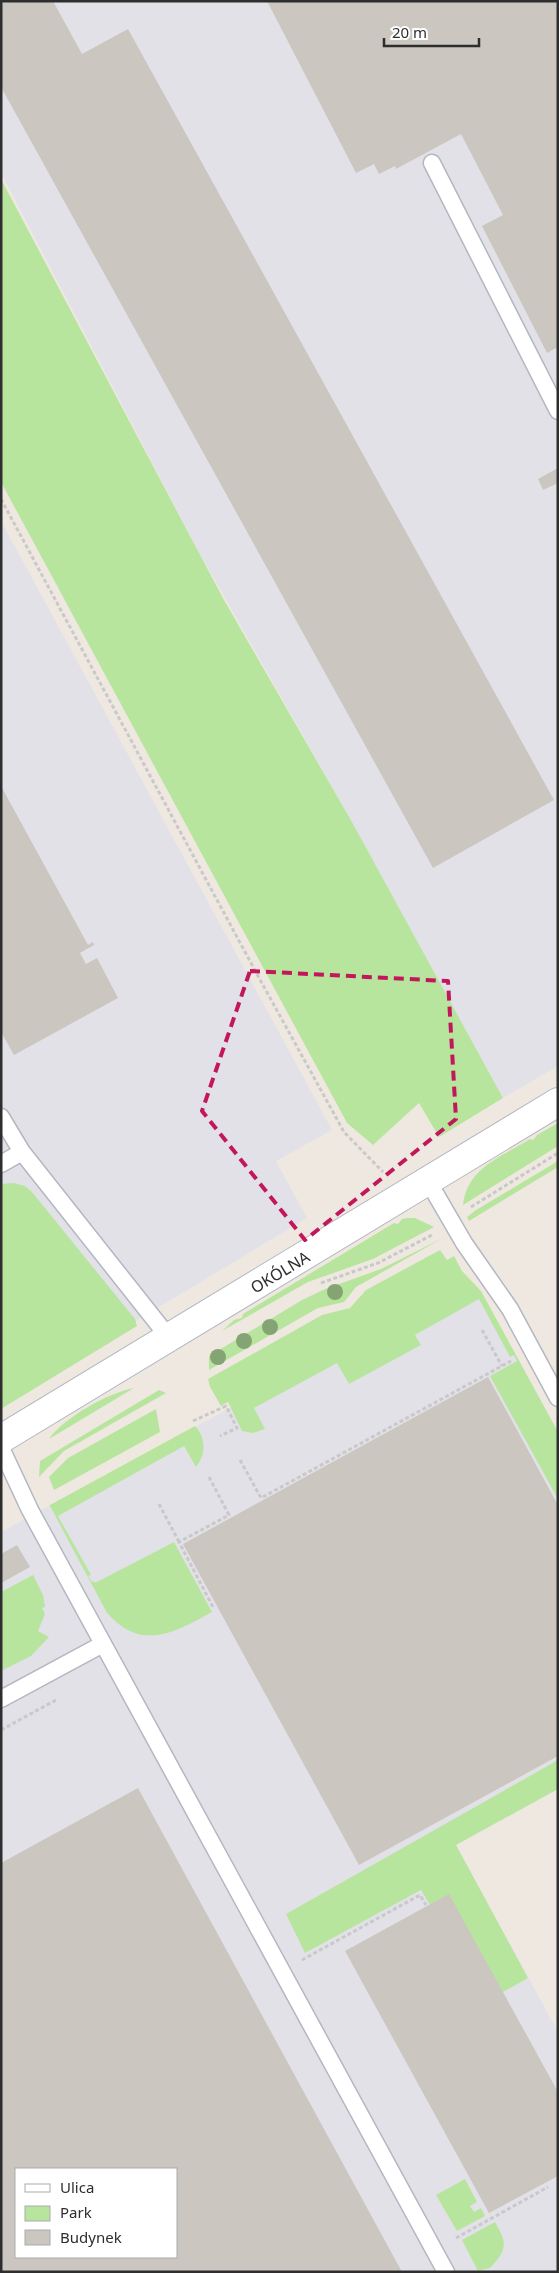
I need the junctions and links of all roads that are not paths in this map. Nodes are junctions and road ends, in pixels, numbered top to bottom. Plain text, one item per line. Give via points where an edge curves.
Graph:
1 (432, 163) dead end
2 (558, 411) edge
3 (558, 1102) edge
4 (1, 1117) edge
5 (22, 1152) junction
6 (1, 1164) edge
7 (428, 1181) junction
8 (170, 1338) junction
9 (558, 1398) edge
10 (1, 1440) edge
11 (1, 1448) edge
12 (103, 1644) junction
13 (1, 1699) edge
14 (446, 2272) edge

1 - 2 lane
3 - 7 street, OKÓLNA
4 - 5 lane
5 - 6 lane
5 - 8 lane
7 - 8 street, OKÓLNA
7 - 9 lane via 464,1243 510,1310
8 - 10 street, OKÓLNA
11 - 12 lane via 30,1510
12 - 13 lane
12 - 14 lane

